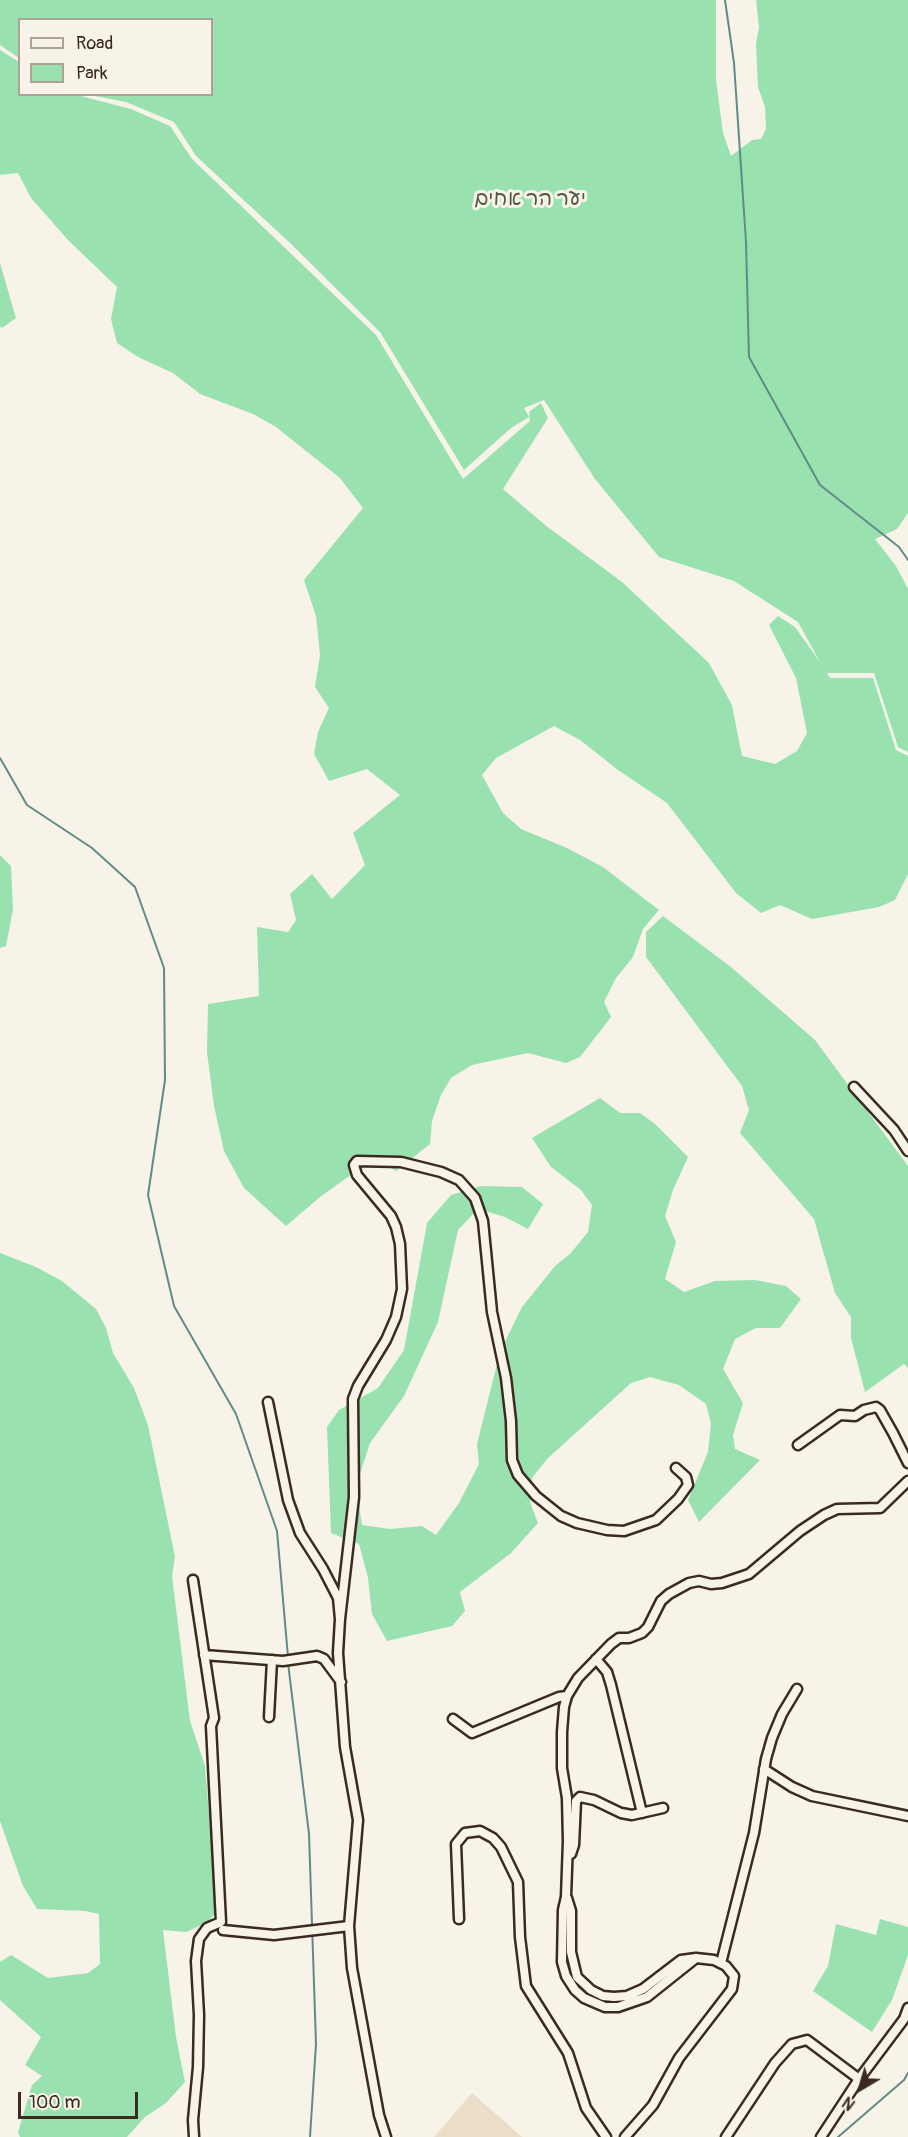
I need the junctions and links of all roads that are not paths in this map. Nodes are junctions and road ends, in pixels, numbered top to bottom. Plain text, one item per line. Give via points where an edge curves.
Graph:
1 (854, 1087) dead end
2 (908, 1151) edge
3 (268, 1402) dead end
4 (798, 1445) dead end
5 (908, 1463) edge
6 (676, 1468) dead end
7 (908, 1481) edge
8 (193, 1580) dead end
9 (340, 1619) junction
10 (204, 1655) junction
11 (596, 1659) junction
12 (272, 1660) junction
13 (340, 1682) junction
14 (798, 1689) dead end
15 (567, 1696) junction
16 (268, 1717) dead end
17 (453, 1719) dead end
18 (764, 1769) junction
19 (663, 1808) dead end
20 (642, 1813) junction
21 (908, 1816) edge
22 (567, 1863) junction
23 (459, 1919) dead end
24 (349, 1926) junction
25 (223, 1930) dead end
26 (721, 1963) junction
27 (908, 2008) edge
28 (859, 2079) junction
29 (194, 2137) edge
30 (386, 2137) edge
31 (606, 2137) edge
32 (625, 2137) edge
33 (726, 2137) edge
34 (821, 2137) edge

1 - 2 street
3 - 9 street via 288,1500 300,1533 338,1598
4 - 5 street via 840,1415 855,1416 876,1407
6 - 9 street via 688,1485 678,1499 656,1520 624,1531 561,1516 536,1496 518,1475 512,1460 506,1378 492,1312 483,1221 475,1198 459,1180 441,1172 401,1162 357,1161 357,1175 396,1227 402,1289 386,1340 353,1399 354,1497
7 - 11 street via 880,1508 837,1509 824,1515 749,1574 722,1583 689,1583 677,1589 661,1601 642,1633 619,1638
8 - 10 street
9 - 13 street
10 - 12 street
10 - 29 street via 214,1718 211,1726 221,1922 207,1928 197,1950 200,2015
11 - 15 street
11 - 20 street via 603,1665 611,1685
12 - 13 street via 317,1656 324,1659
12 - 16 street
13 - 24 street via 345,1747 358,1820
14 - 18 street via 782,1714
15 - 17 street via 472,1733
15 - 22 street via 562,1768 567,1798
18 - 21 street via 812,1796
18 - 26 street via 754,1833
19 - 20 street
20 - 22 street via 621,1813 580,1797 576,1801 574,1845
22 - 26 street via 573,1965 581,1983 591,1990 603,1996 627,1996 643,1989 681,1960 696,1958
23 - 31 street via 456,1844 465,1833 480,1831 501,1847 518,1882 526,1986 568,2053 586,2108
24 - 25 street via 274,1935
24 - 30 street via 352,1968
26 - 32 street via 734,1976 732,1989 679,2058 653,2105
27 - 28 street
28 - 33 street via 807,2040 792,2044
28 - 34 street

